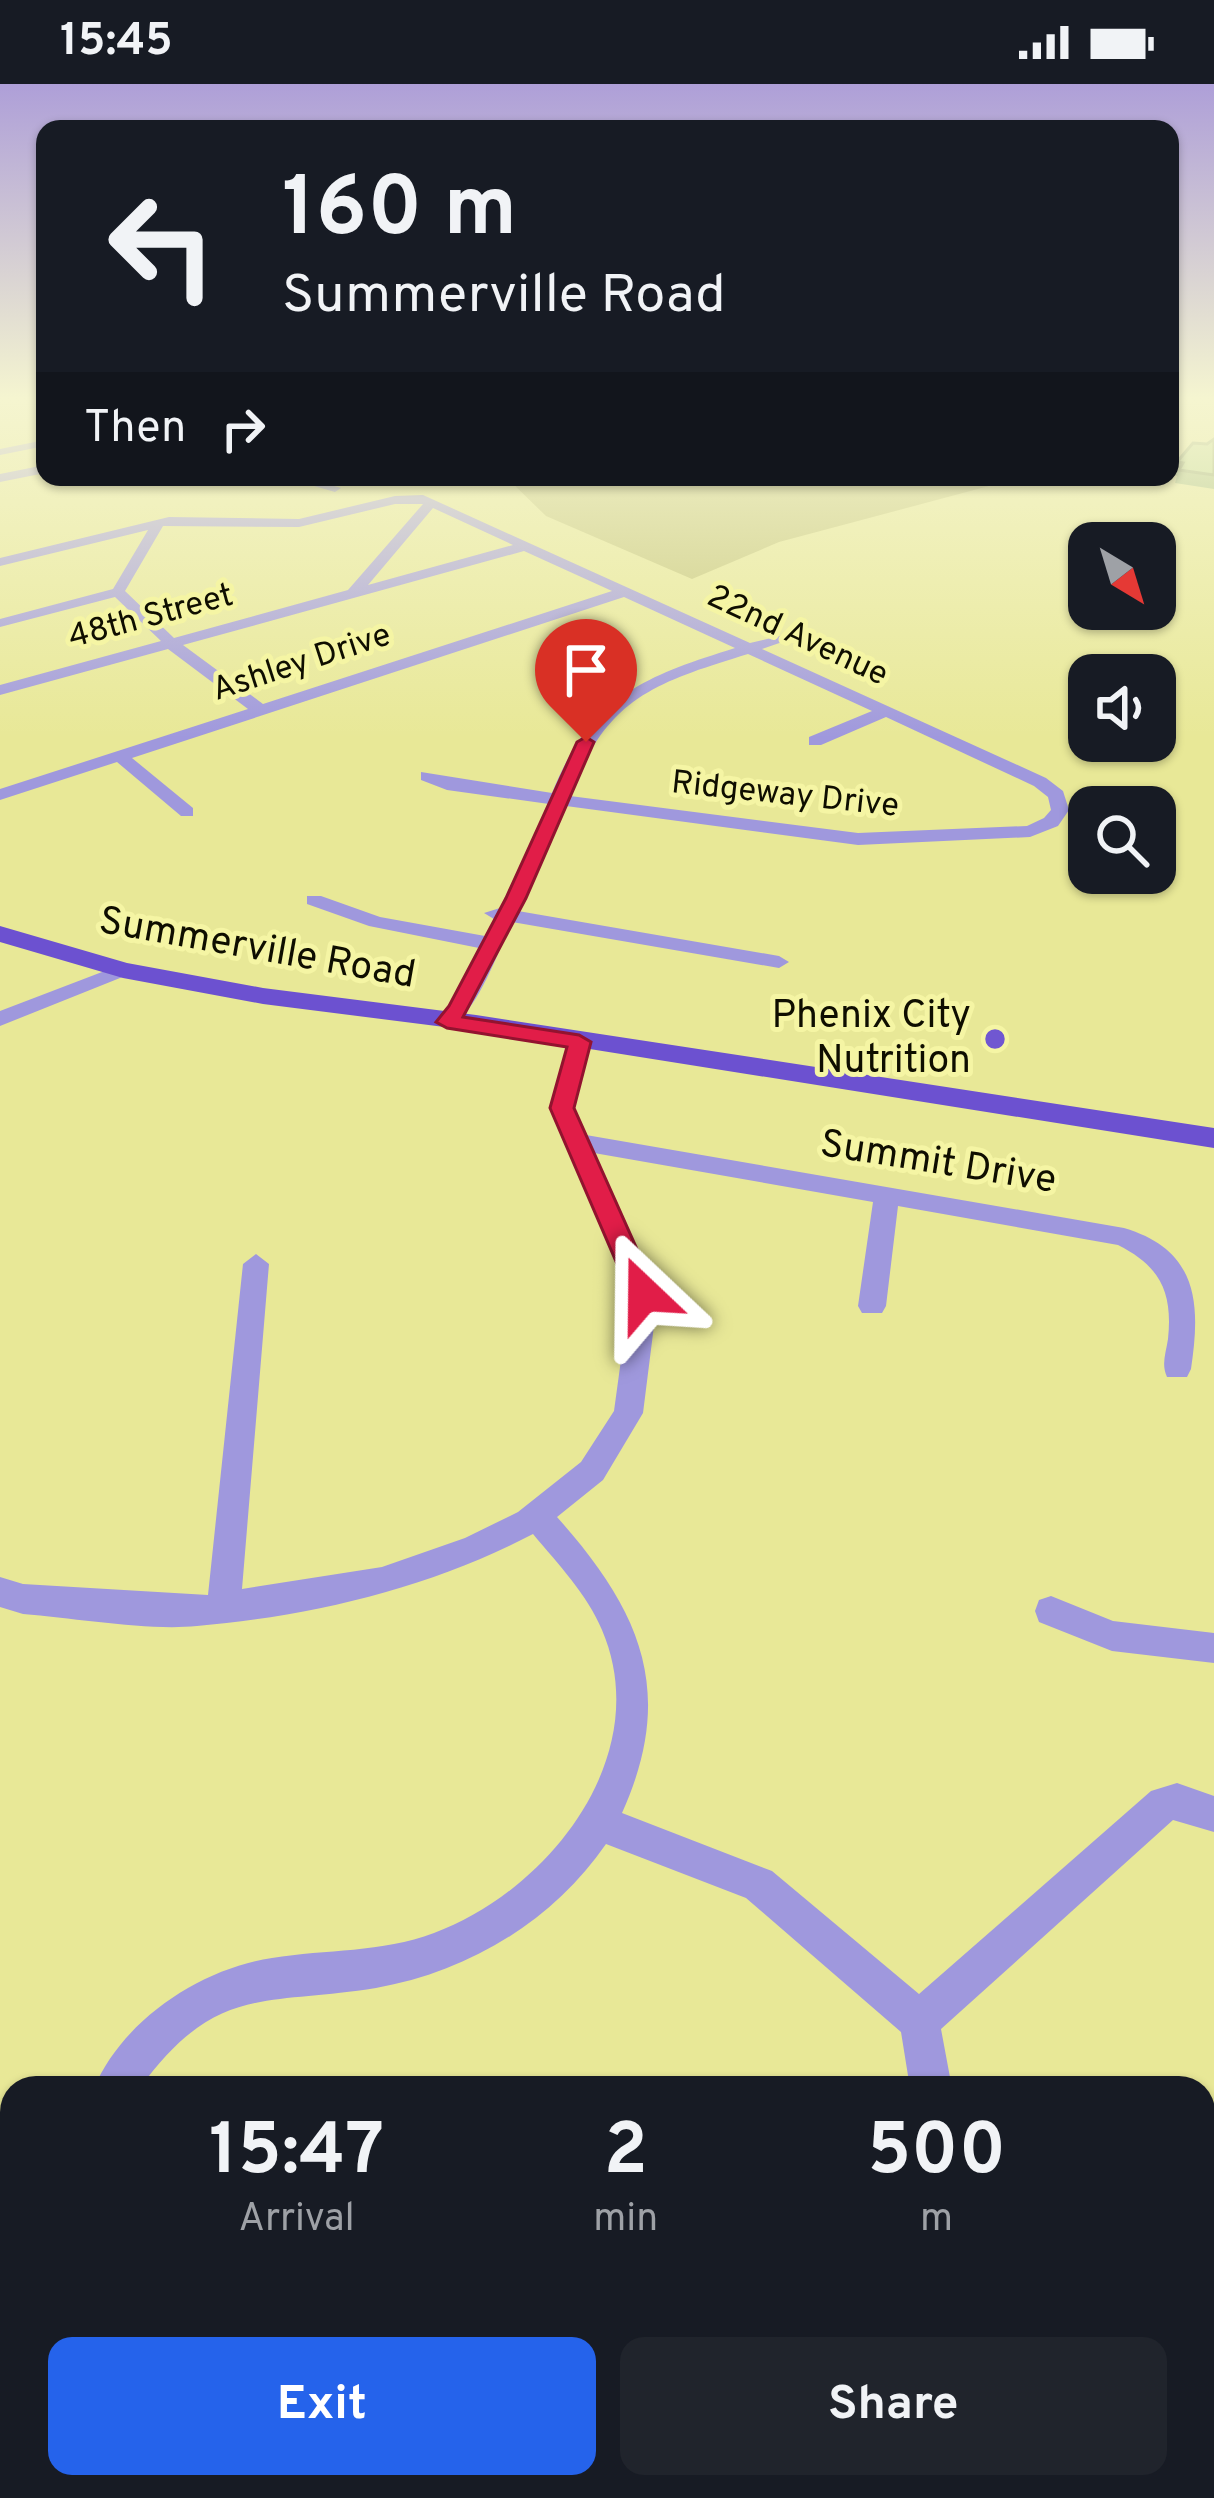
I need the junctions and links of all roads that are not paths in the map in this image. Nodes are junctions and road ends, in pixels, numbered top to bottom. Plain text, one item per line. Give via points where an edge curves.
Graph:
1 (343, 513) edge
2 (422, 513) edge
3 (454, 513) edge
4 (158, 524) junction
5 (526, 546) junction
6 (0, 562) edge
7 (118, 592) junction
8 (624, 592) junction
9 (352, 595) junction
10 (0, 623) edge
11 (782, 637) dead end
12 (172, 644) junction
13 (752, 648) junction
14 (0, 690) edge
15 (260, 710) junction
16 (887, 711) junction
17 (815, 741) dead end
18 (120, 756) junction
19 (427, 776) dead end
20 (0, 795) edge
21 (562, 800) junction
22 (1060, 810) joint
23 (187, 812) dead end
24 (314, 900) dead end
25 (498, 914) junction
26 (0, 934) edge
27 (483, 942) junction
28 (779, 962) dead end
29 (123, 970) junction
30 (0, 1019) edge
31 (447, 1022) junction
32 (579, 1042) junction
33 (1214, 1138) edge
34 (579, 1142) junction
35 (886, 1196) junction
36 (256, 1264) dead end
37 (872, 1306) dead end
38 (1177, 1369) dead end
39 (536, 1516) junction
40 (0, 1592) edge
41 (224, 1603) junction
42 (1051, 1611) dead end
43 (1214, 1648) edge
44 (1214, 1814) edge
45 (597, 1822) junction
46 (919, 2021) junction
47 (123, 2076) edge
48 (929, 2076) edge

1 - 4 street via 299,523
2 - 9 street
3 - 5 street, 22nd Avenue
4 - 6 street
4 - 7 street
5 - 8 street, 22nd Avenue
5 - 9 street, 48th Street
7 - 10 street
7 - 12 street
8 - 13 street, 22nd Avenue
8 - 15 street, Ashley Drive
9 - 12 street, 48th Street
11 - 13 street
12 - 14 street, 48th Street
12 - 15 street
13 - 16 street, 22nd Avenue
13 - 21 street via 648,685 613,708 586,742
15 - 18 street, Ashley Drive
16 - 17 street
16 - 22 street, 22nd Avenue via 1040,782 1057,795
18 - 20 street, Ashley Drive
18 - 23 street
19 - 21 street, Ridgeway Drive
21 - 22 street, Ridgeway Drive via 858,839 1030,831
21 - 25 street via 542,808
24 - 27 street via 376,922
25 - 27 street
25 - 28 street
26 - 29 main road, Summerville Road
27 - 31 street via 441,1009
29 - 30 street
29 - 31 main road, Summerville Road
31 - 32 main road, Summerville Road
32 - 33 main road, Summerville Road
32 - 34 street via 562,1108
34 - 35 street, Summit Drive
34 - 39 street via 644,1294 637,1367 628,1413 592,1471
35 - 37 street
35 - 38 street, Summit Drive via 1081,1227 1145,1246 1183,1291
36 - 41 street
39 - 41 street via 475,1549 382,1581
39 - 45 street via 611,1604 631,1668 633,1720
40 - 41 street via 194,1612
42 - 43 street via 1112,1636
44 - 46 street via 1165,1804
45 - 46 street via 759,1884
45 - 47 street via 586,1847 492,1929 392,1966 237,1986 178,2019
46 - 48 street

